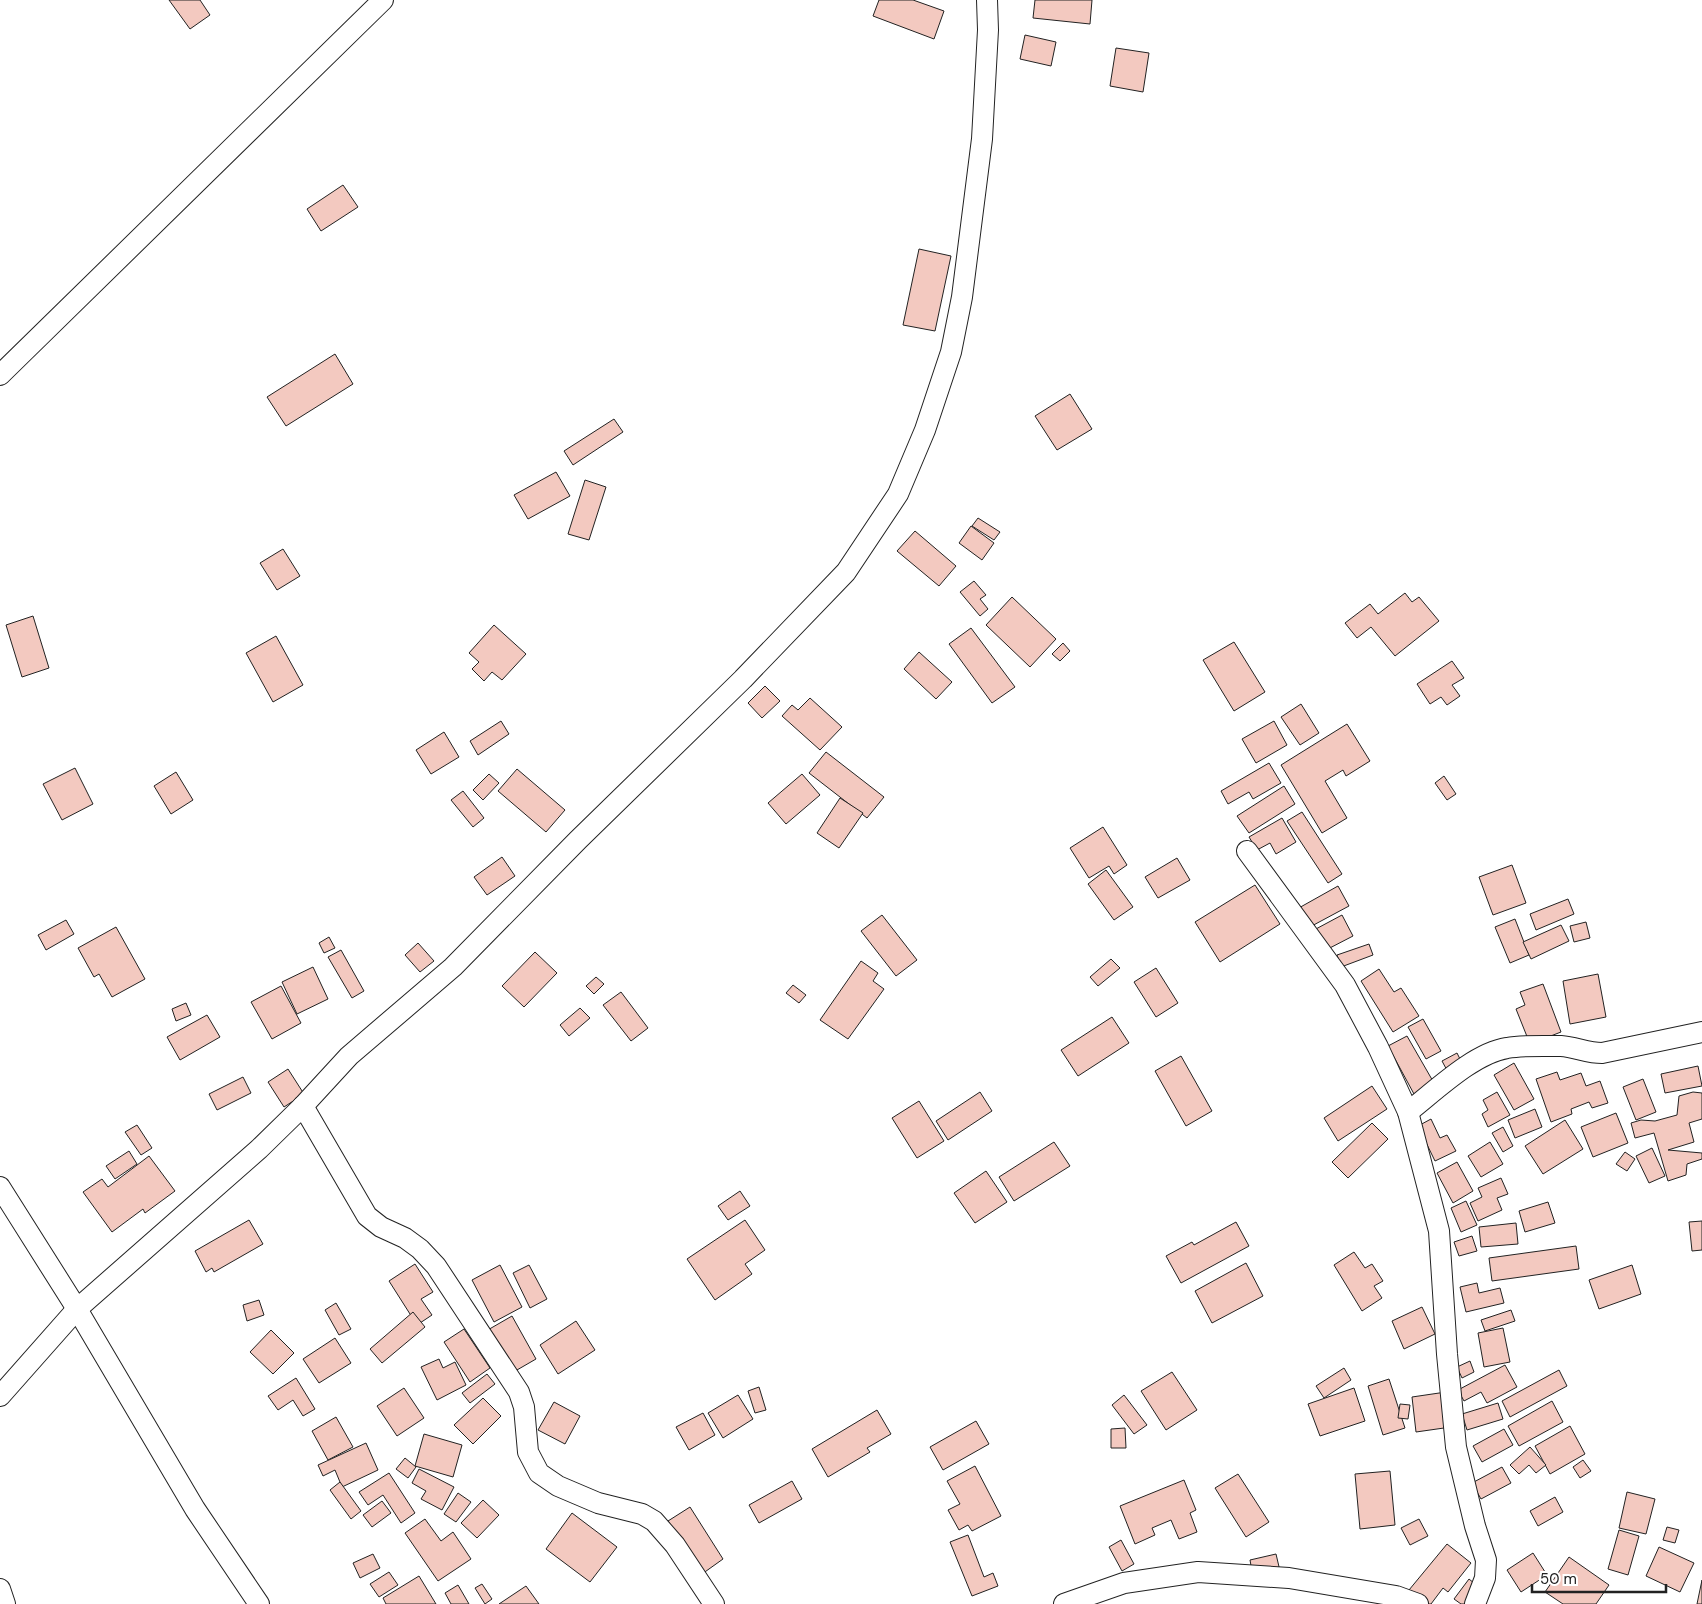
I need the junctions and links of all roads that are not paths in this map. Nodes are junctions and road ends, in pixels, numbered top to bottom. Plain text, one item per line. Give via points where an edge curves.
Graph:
1 (383, 0) edge
2 (987, 0) edge
3 (0, 375) edge
4 (1247, 850) dead end
5 (1702, 1032) edge
6 (303, 1106) junction
7 (1408, 1112) junction
8 (0, 1187) edge
9 (78, 1309) junction
10 (0, 1396) edge
11 (0, 1588) edge
12 (5, 1604) edge
13 (259, 1604) edge
14 (714, 1604) edge
15 (1064, 1604) edge
16 (1418, 1604) edge
17 (1475, 1604) edge

1 - 3 street
2 - 6 street via 982,138 962,297 948,360 925,430 898,494 846,572 757,665 453,967 349,1056
4 - 7 street via 1345,985
5 - 7 street via 1602,1053 1562,1046 1507,1047 1474,1061
6 - 9 street
6 - 14 street via 367,1216 381,1227 406,1238 436,1266 519,1392 524,1407 528,1452 539,1474 598,1503 642,1514 654,1521 675,1545
7 - 17 street via 1439,1231 1456,1447 1486,1560 1485,1578
8 - 9 street
9 - 10 street
9 - 13 street via 195,1509
11 - 12 street
15 - 16 street via 1124,1584 1198,1572 1288,1578 1396,1596

